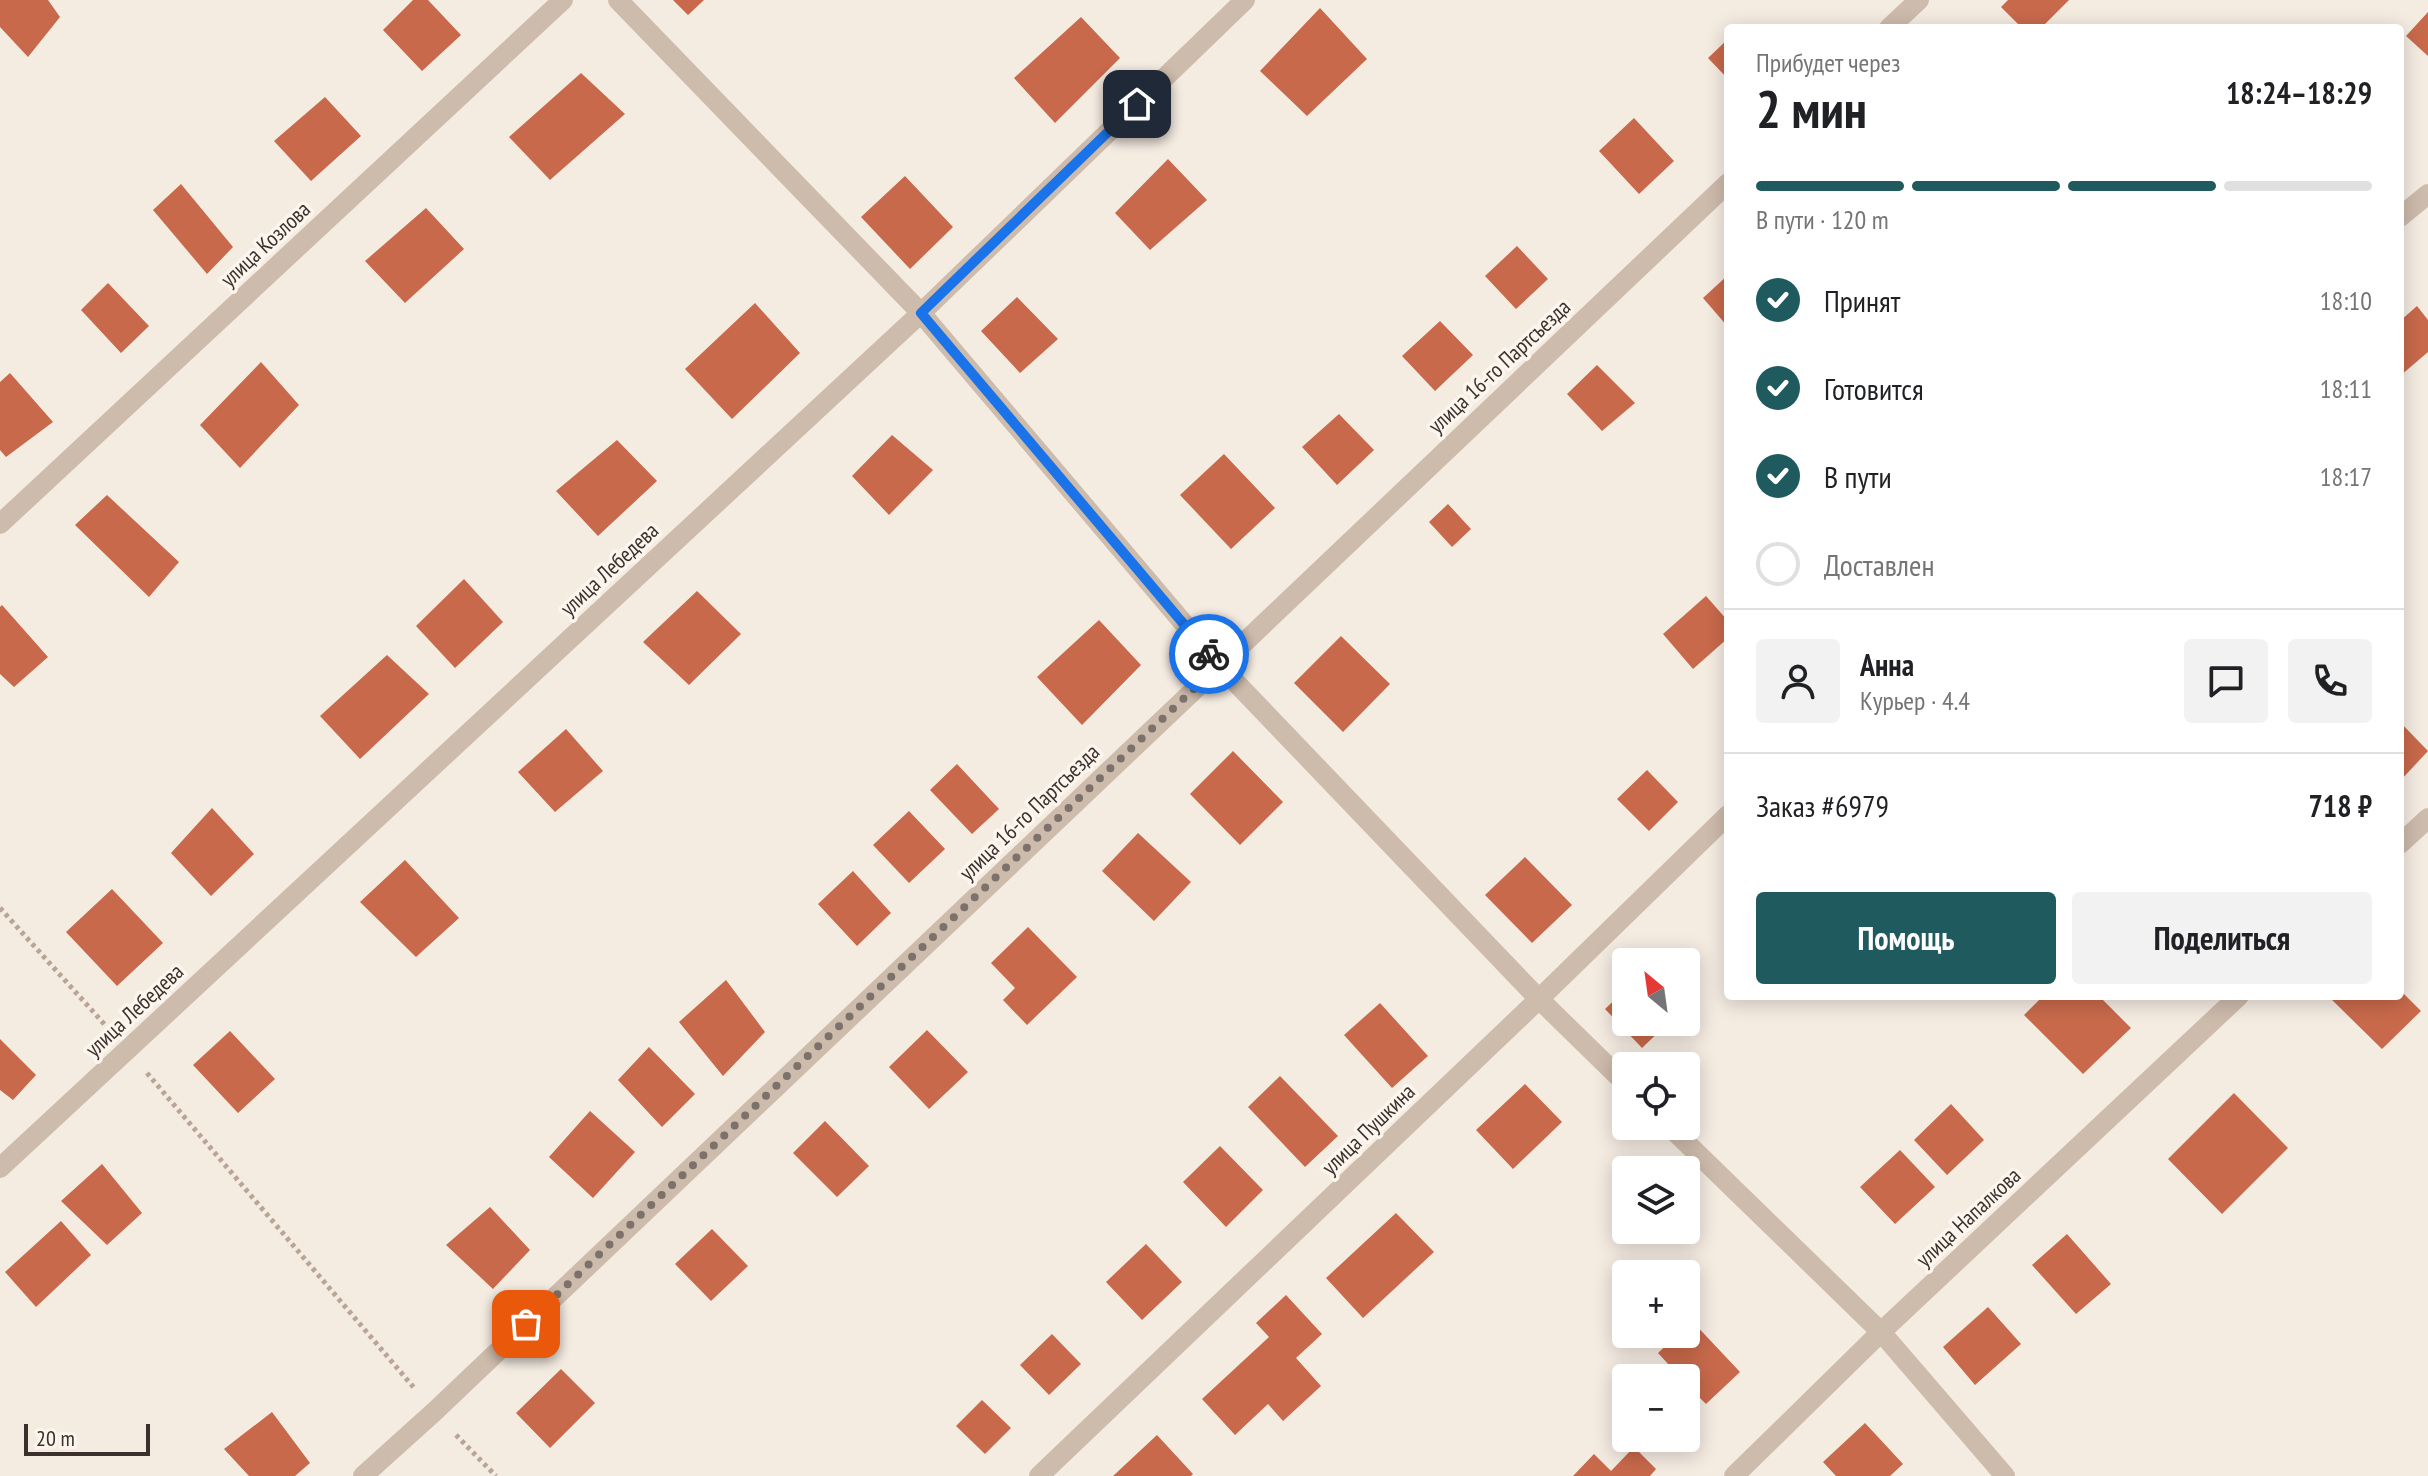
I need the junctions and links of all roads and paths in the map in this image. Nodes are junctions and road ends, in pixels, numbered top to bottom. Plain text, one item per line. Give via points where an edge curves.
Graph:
1 (563, 0) edge
2 (618, 0) edge
3 (1245, 0) edge
4 (1919, 0) edge
5 (1893, 24) edge
6 (1724, 187) edge
7 (2428, 194) edge
8 (2404, 214) edge
9 (921, 313) junction
10 (0, 524) edge
11 (1219, 665) junction
12 (2428, 818) edge
13 (1724, 819) edge
14 (2404, 840) edge
15 (0, 908) edge
16 (1539, 999) junction
17 (2235, 1000) edge
18 (127, 1049) junction
19 (1612, 1070) edge
20 (1683, 1140) edge
21 (0, 1168) edge
22 (1881, 1332) junction
23 (434, 1412) junction
24 (363, 1476) edge
25 (496, 1476) edge
26 (1039, 1476) edge
27 (1734, 1476) edge
28 (2005, 1476) edge

1 - 10 street, улица Козлова
2 - 9 street
3 - 9 street, улица Лебедева
4 - 5 street
6 - 11 street, улица 16-го Партсъезда
7 - 8 street
9 - 11 street
9 - 18 street, улица Лебедева
11 - 16 street
11 - 23 street, улица 16-го Партсъезда
12 - 14 street
13 - 16 street, улица Пушкина
15 - 18 path
16 - 19 street
16 - 26 street, улица Пушкина
17 - 22 street, улица Напалкова
18 - 21 street, улица Лебедева
18 - 23 path
20 - 22 street
22 - 27 street, улица Напалкова
22 - 28 street
23 - 24 street, улица 16-го Партсъезда
23 - 25 path

